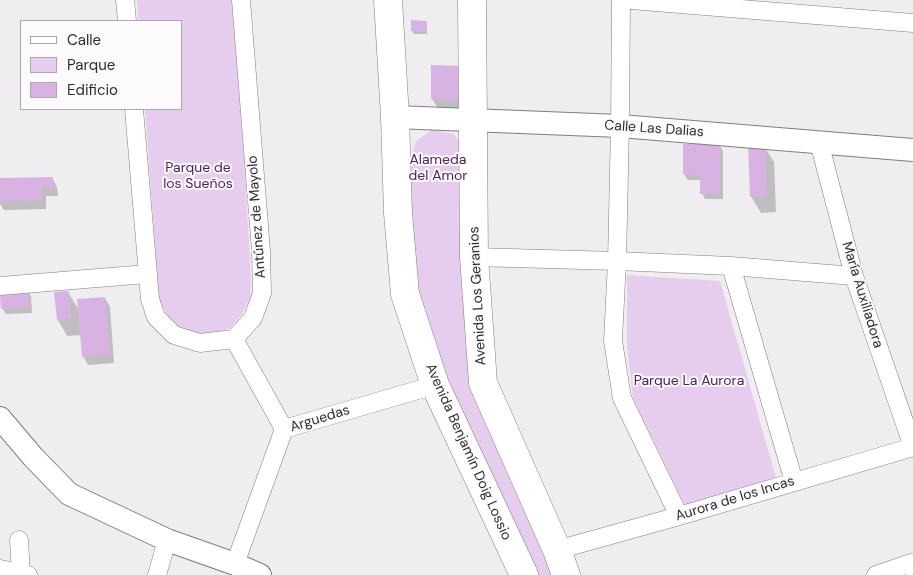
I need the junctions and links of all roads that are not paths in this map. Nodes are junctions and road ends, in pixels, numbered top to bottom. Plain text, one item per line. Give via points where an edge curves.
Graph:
1 (125, 0) edge
2 (241, 0) edge
3 (388, 0) edge
4 (472, 0) edge
5 (621, 0) edge
6 (631, 0) edge
7 (800, 7) edge
8 (126, 20) edge
9 (913, 23) edge
10 (134, 110) edge
11 (395, 118) junction
12 (472, 120) junction
13 (620, 126) junction
14 (819, 142) junction
15 (913, 150) edge
16 (474, 257) junction
17 (617, 261) junction
18 (731, 266) junction
19 (147, 274) junction
20 (854, 276) junction
21 (0, 286) edge
22 (234, 338) junction
23 (435, 385) junction
24 (0, 418) edge
25 (284, 429) junction
26 (913, 447) edge
27 (794, 482) junction
28 (679, 516) junction
29 (19, 540) dead end
30 (167, 540) junction
31 (562, 562) edge
32 (235, 564) junction
33 (0, 569) edge
34 (913, 569) edge
35 (24, 574) edge
36 (156, 575) edge
37 (260, 575) edge
38 (524, 575) edge
39 (876, 575) edge

1 - 8 street
2 - 22 street, Antúnez de Mayolo via 262,293 253,318
3 - 11 main road, Avenida Benjamín Doig Lossio
4 - 12 main road, Avenida Los Geranios
5 - 13 street
6 - 7 street
7 - 9 street
10 - 19 street
11 - 12 street, Calle Las Dalias
11 - 23 main road, Avenida Benjamín Doig Lossio via 405,294
12 - 13 street, Calle Las Dalias
12 - 16 main road, Avenida Los Geranios
13 - 14 street, Calle Las Dalias
13 - 17 street
14 - 15 street, Calle Las Dalias
14 - 20 street, María Auxiliadora
16 - 17 street
16 - 31 main road, Avenida Los Geranios via 483,383
17 - 18 street
17 - 28 street via 613,341 622,398
18 - 20 street
18 - 27 street
19 - 21 street
19 - 22 street via 156,317 174,335 200,343
20 - 26 street, María Auxiliadora
22 - 25 street
23 - 25 street, Arguedas
23 - 38 main road, Avenida Benjamín Doig Lossio
24 - 30 street via 32,457 69,494
25 - 32 street, Arguedas
26 - 27 street, Aurora de los Incas
27 - 28 street, Aurora de los Incas
28 - 31 street, Aurora de los Incas
29 - 35 street
30 - 32 street
30 - 36 street
32 - 37 street
33 - 35 street
34 - 39 street via 911,563

